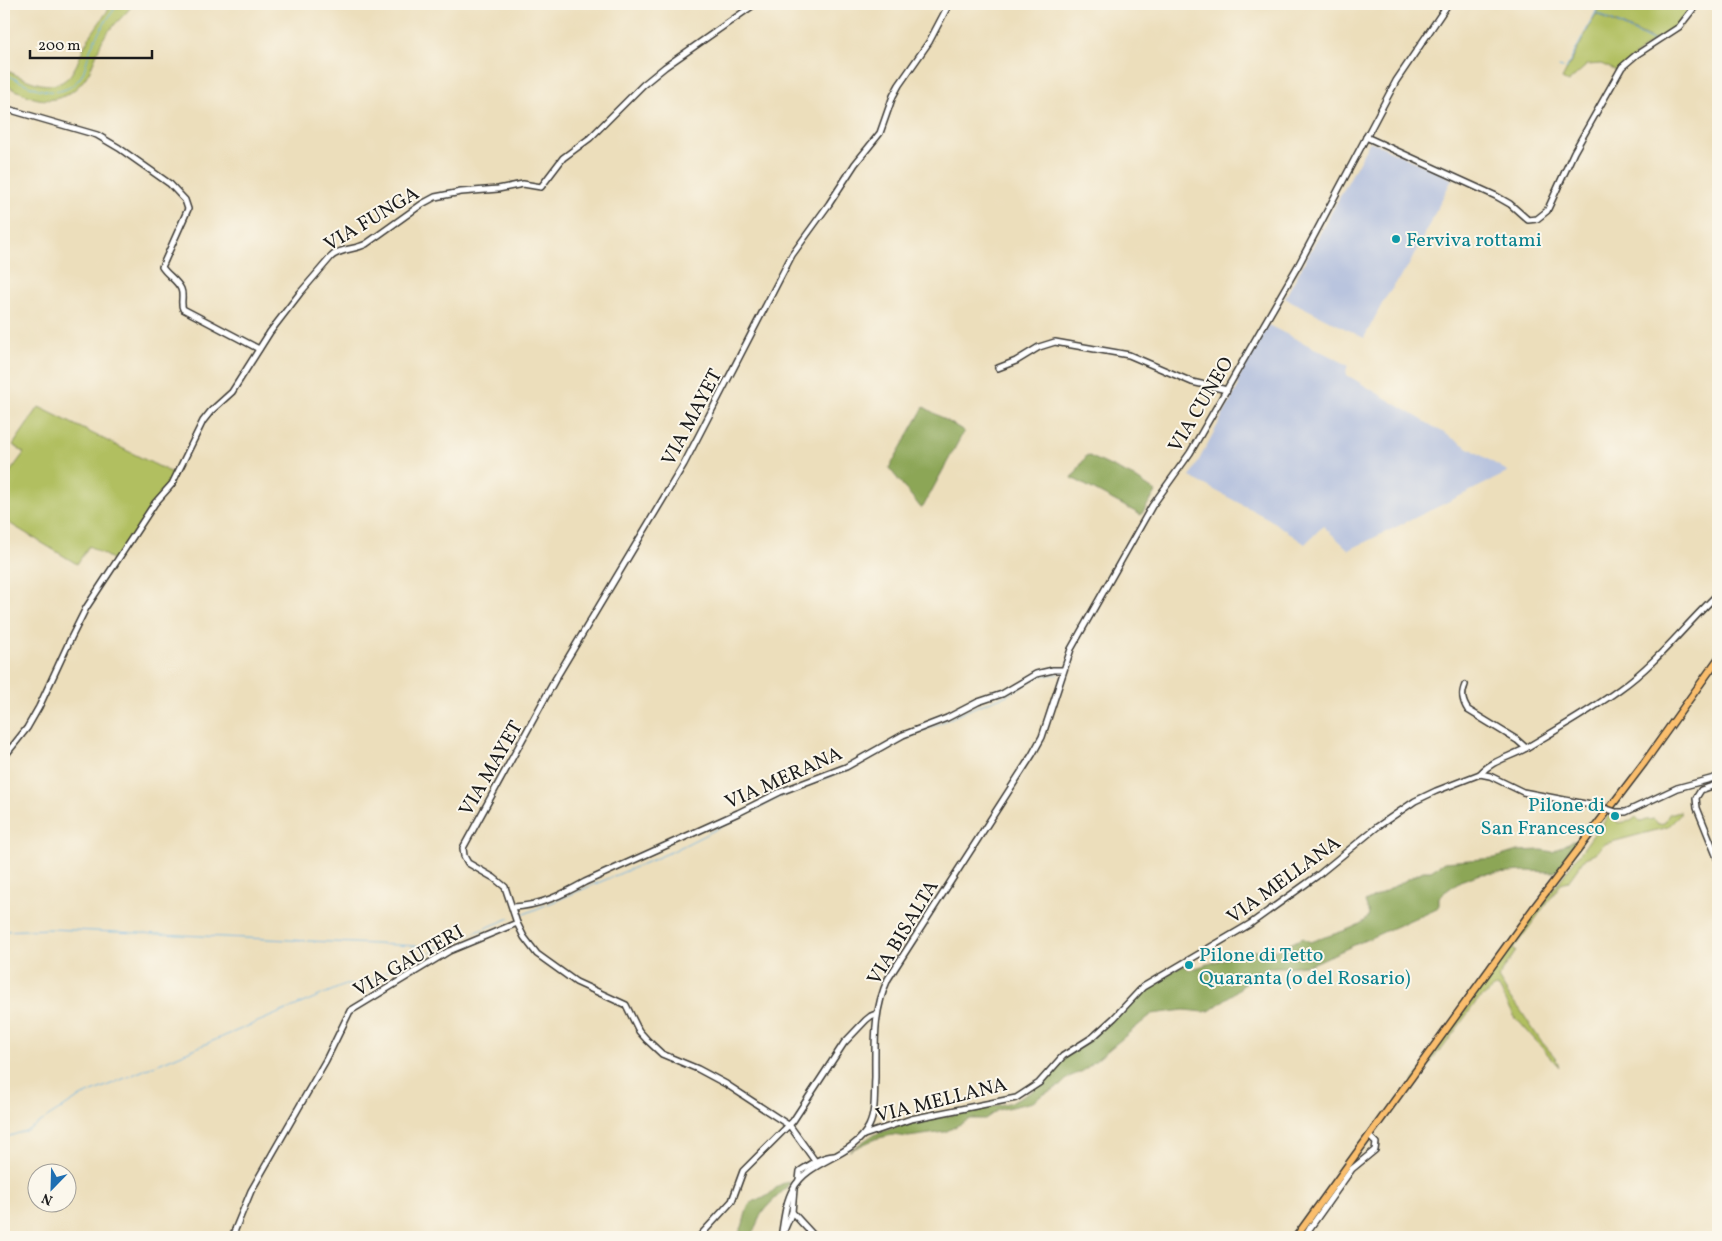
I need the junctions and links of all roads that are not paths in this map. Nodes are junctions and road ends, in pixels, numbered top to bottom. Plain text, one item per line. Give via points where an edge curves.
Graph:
1 (755, 4) edge
2 (949, 4) edge
3 (1448, 4) edge
4 (1697, 4) edge
5 (4, 108) edge
6 (1366, 137) junction
7 (259, 349) junction
8 (998, 368) dead end
9 (1227, 390) junction
10 (1718, 594) edge
11 (1718, 659) edge
12 (1063, 670) junction
13 (1465, 685) dead end
14 (1526, 748) junction
15 (4, 757) edge
16 (1480, 774) junction
17 (1718, 778) edge
18 (1718, 784) edge
19 (988, 824) joint
20 (1718, 860) edge
21 (513, 907) junction
22 (517, 923) junction
23 (876, 1014) junction
24 (788, 1124) junction
25 (863, 1135) junction
26 (1369, 1136) junction
27 (836, 1156) junction
28 (815, 1161) junction
29 (799, 1180) junction
30 (793, 1188) junction
31 (792, 1212) junction
32 (782, 1236) edge
33 (232, 1237) edge
34 (699, 1237) edge
35 (815, 1237) edge
36 (1296, 1237) edge
37 (1307, 1237) edge

1 - 7 street, VIA FUNGA via 643,85 590,138 563,158 542,187 523,184 435,197 359,248 335,253 300,293
2 - 21 street, VIA MAYET via 929,42 899,85 880,133 792,255 684,464 556,678 463,848 468,863 505,887
3 - 6 street, VIA CUNEO via 1396,81
4 - 6 street via 1679,27 1622,67 1574,152 1547,211 1537,219 1528,220 1496,196
5 - 7 street via 97,135 170,184 185,200 188,209 162,267 181,290 183,309
6 - 9 street, VIA CUNEO
7 - 15 street, VIA FUNGA via 236,387 204,421 172,484 86,608 39,707
8 - 9 street via 1055,342 1129,355 1192,382
9 - 12 street, VIA CUNEO via 1190,453 1148,512 1071,649
10 - 14 street, VIA MELLANA via 1621,689
11 - 26 main road
12 - 19 street, VIA CUNEO via 1038,746
12 - 21 street, VIA MERANA via 1036,674 1002,694 903,735 846,767 780,792 564,894
13 - 14 street via 1462,694 1468,710
14 - 16 street, VIA MELLANA via 1489,766
16 - 17 street, bridge via 1523,792 1616,812 1626,812 1677,788
16 - 25 street, VIA MELLANA via 1436,791 1400,811 1250,924 1152,980 1093,1037 1063,1056 1039,1083 1016,1098 911,1119
18 - 20 street via 1701,790 1696,798
19 - 23 street, VIA BISALTA via 888,979
21 - 22 street
22 - 24 street via 528,943 546,961 576,982 626,1005 639,1031 662,1054 726,1084
22 - 33 street, VIA GAUTERI via 449,950 350,1011 321,1069 251,1191
23 - 24 street via 844,1043
23 - 25 street, VIA BISALTA via 874,1107
24 - 28 street
24 - 34 street via 743,1170 732,1201
25 - 27 street, VIA BISALTA
26 - 36 main road
26 - 37 street via 1376,1143 1375,1150 1348,1173
27 - 28 street
27 - 29 street, VIA BISALTA
28 - 29 street via 800,1171
29 - 30 street, VIA BISALTA
30 - 31 street
30 - 32 street, VIA BISALTA
31 - 32 street
31 - 35 street

